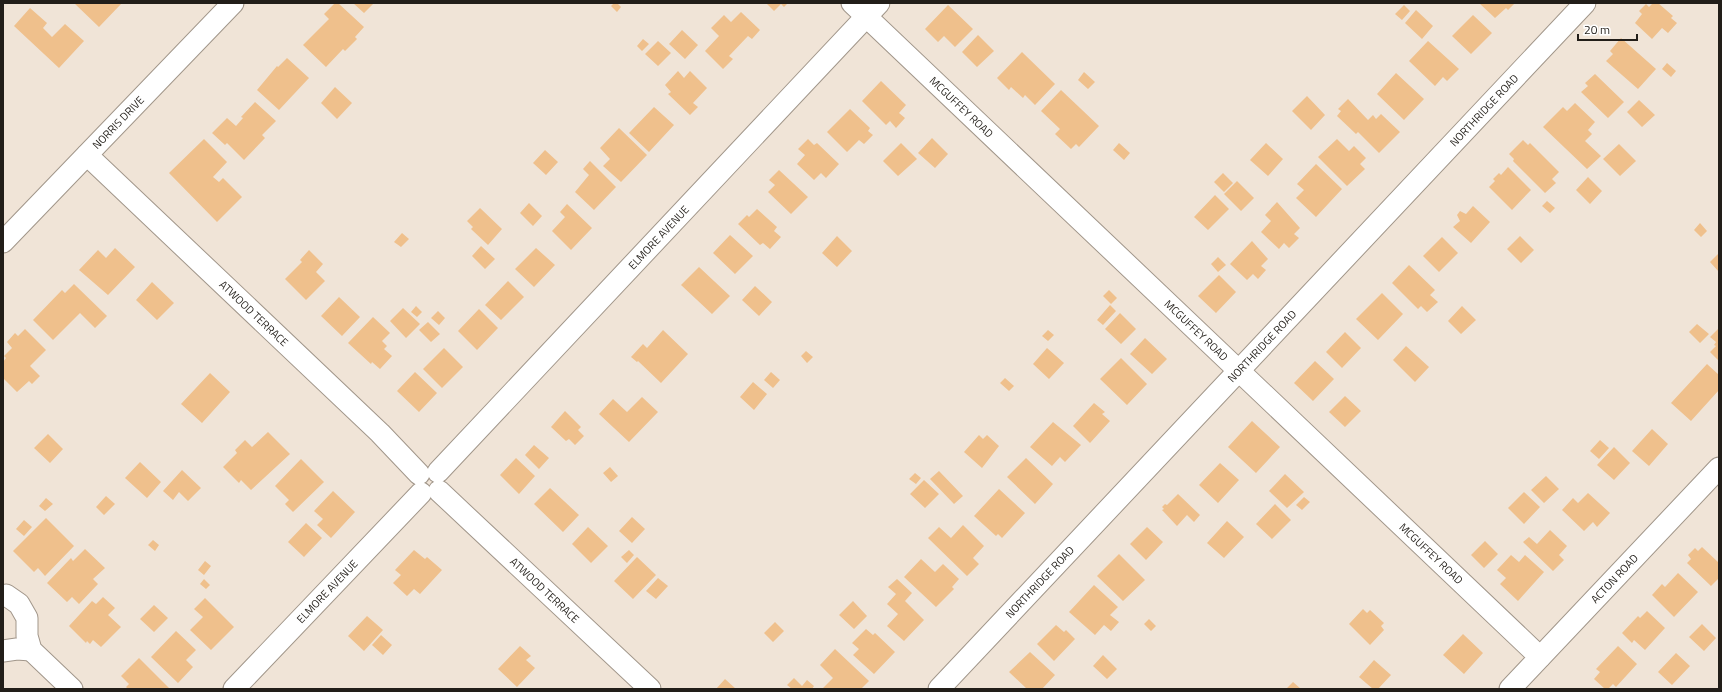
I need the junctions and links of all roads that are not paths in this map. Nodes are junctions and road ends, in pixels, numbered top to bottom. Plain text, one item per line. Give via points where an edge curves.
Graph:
1 (233, 3) edge
2 (1585, 3) edge
3 (865, 8) edge
4 (87, 155) junction
5 (3, 242) edge
6 (1240, 371) junction
7 (1719, 468) edge
8 (429, 482) junction
9 (3, 596) edge
10 (31, 650) junction
11 (3, 651) edge
12 (1540, 657) junction
13 (72, 689) edge
14 (234, 689) edge
15 (650, 689) edge
16 (939, 689) edge
17 (1510, 689) edge

1 - 4 street, NORRIS DRIVE
2 - 6 street, NORTHRIDGE ROAD
3 - 6 street, MCGUFFEY ROAD
3 - 8 street, ELMORE AVENUE
4 - 5 street, NORRIS DRIVE
4 - 8 street, ATWOOD TERRACE
6 - 12 street, MCGUFFEY ROAD
6 - 16 street, NORTHRIDGE ROAD
7 - 12 street, ACTON ROAD
8 - 14 street, ELMORE AVENUE
8 - 15 street, ATWOOD TERRACE
9 - 10 street via 6,595 19,604 27,618 27,636
10 - 11 street
10 - 13 street
12 - 17 street, ACTON ROAD

